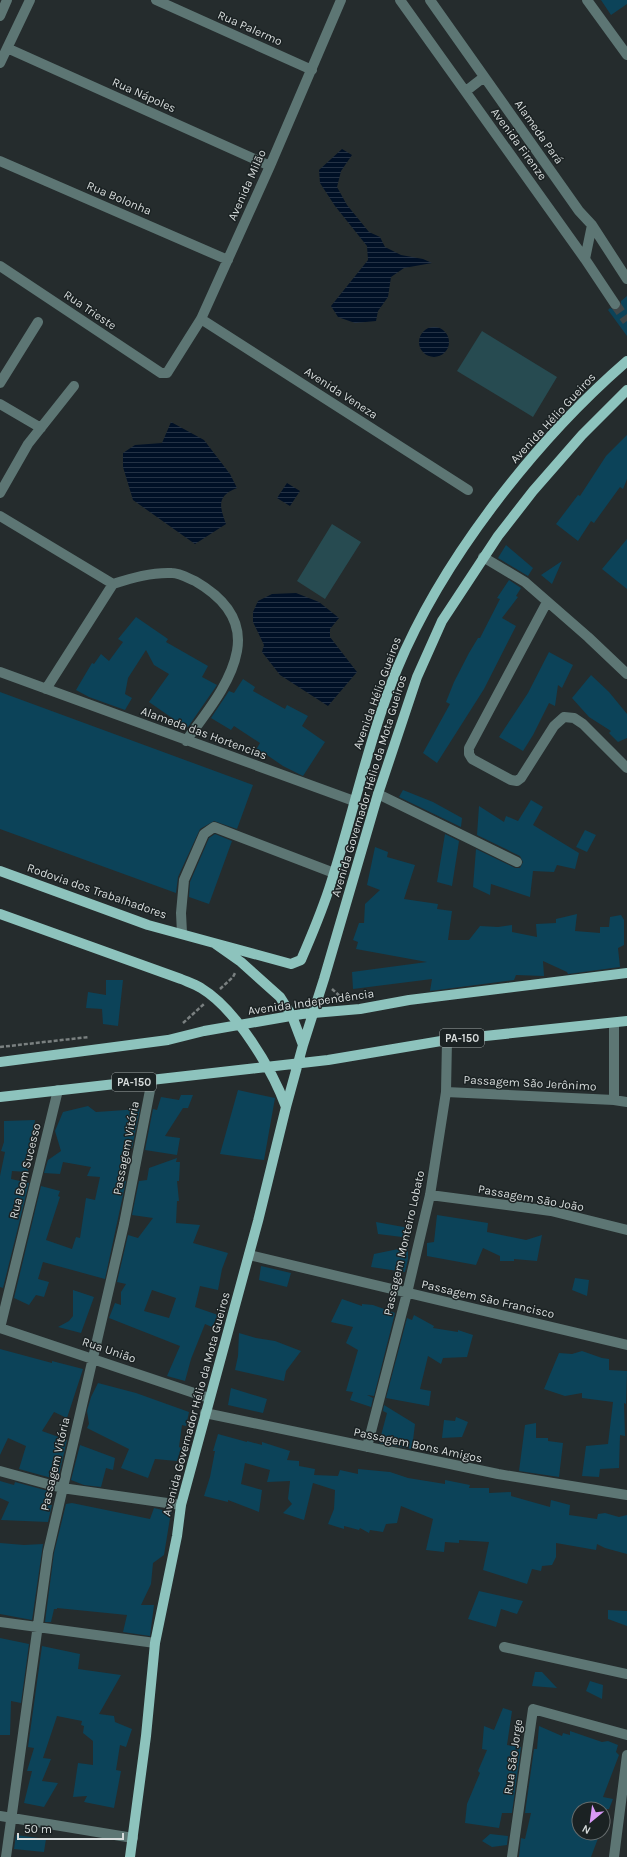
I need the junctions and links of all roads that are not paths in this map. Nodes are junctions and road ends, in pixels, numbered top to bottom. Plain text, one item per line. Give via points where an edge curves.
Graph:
1 (7, 0) edge
2 (156, 0) edge
3 (341, 0) edge
4 (400, 0) edge
5 (430, 0) edge
6 (586, 0) edge
7 (28, 1) edge
8 (0, 16) edge
9 (7, 48) junction
10 (627, 54) edge
11 (0, 63) edge
12 (312, 70) junction
13 (484, 77) junction
14 (466, 91) junction
15 (0, 161) edge
16 (270, 166) junction
17 (592, 225) junction
18 (585, 259) junction
19 (228, 260) junction
20 (0, 266) edge
21 (627, 279) edge
22 (616, 304) tunnel mouth
23 (201, 319) junction
24 (38, 322) dead end
25 (627, 361) edge
26 (165, 373) joint
27 (0, 383) edge
28 (74, 386) dead end
29 (627, 390) edge
30 (0, 404) edge
31 (41, 428) junction
32 (468, 490) dead end
33 (0, 492) edge
34 (0, 516) edge
35 (483, 557) junction
36 (113, 584) junction
37 (547, 602) junction
38 (0, 672) edge
39 (627, 674) edge
40 (46, 689) junction
41 (186, 740) junction
42 (627, 768) edge
43 (378, 794) junction
44 (354, 801) junction
45 (518, 862) dead end
46 (0, 871) edge
47 (334, 872) junction
48 (0, 914) edge
49 (182, 933) junction
50 (214, 943) junction
51 (627, 973) edge
52 (313, 1012) junction
53 (292, 1016) junction
54 (627, 1021) edge
55 (614, 1023) junction
56 (239, 1025) junction
57 (447, 1040) junction
58 (303, 1045) junction
59 (0, 1062) edge
60 (299, 1062) junction
61 (268, 1066) junction
62 (152, 1080) junction
63 (58, 1090) junction
64 (446, 1092) junction
65 (0, 1097) edge
66 (614, 1100) junction
67 (627, 1102) edge
68 (286, 1107) junction
69 (430, 1195) junction
70 (627, 1230) edge
71 (249, 1255) junction
72 (407, 1294) junction
73 (0, 1328) edge
74 (627, 1345) edge
75 (94, 1358) junction
76 (209, 1398) junction
77 (205, 1413) junction
78 (367, 1448) junction
79 (0, 1471) edge
80 (62, 1488) junction
81 (627, 1489) edge
82 (627, 1495) edge
83 (181, 1505) junction
84 (0, 1622) edge
85 (39, 1628) junction
86 (155, 1643) junction
87 (504, 1647) dead end
88 (627, 1674) edge
89 (627, 1735) edge
90 (627, 1755) edge
91 (0, 1816) edge
92 (12, 1818) junction
93 (132, 1838) junction
94 (6, 1857) edge
95 (130, 1857) edge
96 (512, 1857) edge
97 (614, 1857) edge

1 - 8 street
2 - 12 street, Rua Palermo
3 - 12 street, Avenida Milão
4 - 14 street, Avenida Firenze
5 - 13 street, Alameda Pará
6 - 10 street
7 - 9 street
9 - 11 street
9 - 16 street, Rua Nápoles
12 - 16 street, Avenida Milão
13 - 14 street
13 - 17 street, Alameda Pará via 579,211
14 - 18 street, Avenida Firenze
15 - 19 street, Rua Bolonha
16 - 19 street, Avenida Milão
17 - 18 street
17 - 21 street, Alameda Pará
18 - 22 street, Avenida Firenze
19 - 23 street, Avenida Milão
20 - 26 street, Rua Trieste via 161,373
23 - 26 street, Avenida Milão via 169,371
23 - 32 street, Avenida Veneza
24 - 27 street
25 - 44 main road, Avenida Hélio Gueiros via 572,414 527,464 493,506 436,590 413,631 397,670
28 - 31 street
29 - 35 main road, Avenida Governador Hélio da Mota Gueiros via 582,435
30 - 31 street
31 - 33 street via 28,444
34 - 36 street
35 - 37 street via 525,582
35 - 43 main road, Avenida Governador Hélio da Mota Gueiros via 442,621 417,677
36 - 40 street
36 - 41 street via 155,574 174,573 208,589 224,602 232,616 237,634 233,666 223,686
37 - 39 street
37 - 42 street via 469,748 469,754 472,759 517,781 554,726 564,717 574,718 583,724
38 - 40 street, Alameda das Hortencias
40 - 41 street, Alameda das Hortencias
41 - 44 street, Alameda das Hortencias
43 - 45 street
43 - 52 main road, Avenida Governador Hélio da Mota Gueiros
44 - 47 main road, Avenida Hélio Gueiros
46 - 49 main road, Rodovia dos Trabalhadores via 148,925
47 - 49 street via 214,827 209,828 184,880
47 - 50 main road, Avenida Hélio Gueiros via 301,960 296,963 291,964
48 - 56 main road via 201,988
49 - 50 main road, Rodovia dos Trabalhadores
50 - 53 main road, Rodovia dos Trabalhadores via 263,980 280,997
51 - 52 main road, Avenida Independência via 409,1000 360,1009
52 - 53 main road, Avenida Independência
52 - 58 main road, Avenida Governador Hélio da Mota Gueiros
53 - 56 main road, Avenida Independência
53 - 58 main road, Rodovia dos Trabalhadores
54 - 55 main road, PA-150
55 - 57 main road, PA-150
55 - 66 street, Passagem São Jerônimo
56 - 59 main road, Avenida Independência via 168,1040
56 - 61 main road
57 - 60 main road, PA-150 via 328,1060
57 - 64 street, Passagem Monteiro Lobato
58 - 60 main road, Avenida Governador Hélio da Mota Gueiros
60 - 61 main road, PA-150
60 - 68 main road
61 - 62 main road, PA-150
61 - 68 main road
62 - 63 main road, PA-150
62 - 75 street, Passagem Vitória via 129,1202
63 - 65 main road, PA-150
63 - 73 street, Rua Bom Sucesso
64 - 66 street, Passagem São Jerônimo
64 - 69 street, Passagem Monteiro Lobato
66 - 67 street, Passagem São Jerônimo
68 - 71 main road, Avenida Governador Hélio da Mota Gueiros
69 - 70 street, Passagem São João via 551,1212
69 - 72 street, Passagem Monteiro Lobato
71 - 72 street, Passagem São Francisco
71 - 76 main road, Avenida Governador Hélio da Mota Gueiros
72 - 74 street, Passagem São Francisco
72 - 78 street, Passagem Monteiro Lobato
73 - 75 street, Rua União
75 - 76 street, Rua União
75 - 80 street, Passagem Vitória
76 - 77 main road, Avenida Governador Hélio da Mota Gueiros
77 - 78 street, Passagem Bons Amigos
77 - 83 main road, Avenida Governador Hélio da Mota Gueiros
78 - 82 street, Passagem Bons Amigos via 498,1474
79 - 80 street
80 - 83 street
80 - 85 street, Passagem Vitória via 48,1552
81 - 82 street
83 - 86 main road, Avenida Governador Hélio da Mota Gueiros
84 - 85 street
85 - 86 street
85 - 92 street, Passagem Vitória
86 - 93 main road, Avenida Governador Hélio da Mota Gueiros
87 - 88 street
89 - 96 street, Rua São Jorge via 532,1709
90 - 97 street
91 - 92 street
92 - 93 street
92 - 94 street, Passagem Vitória
93 - 95 main road, Avenida Governador Hélio da Mota Gueiros

